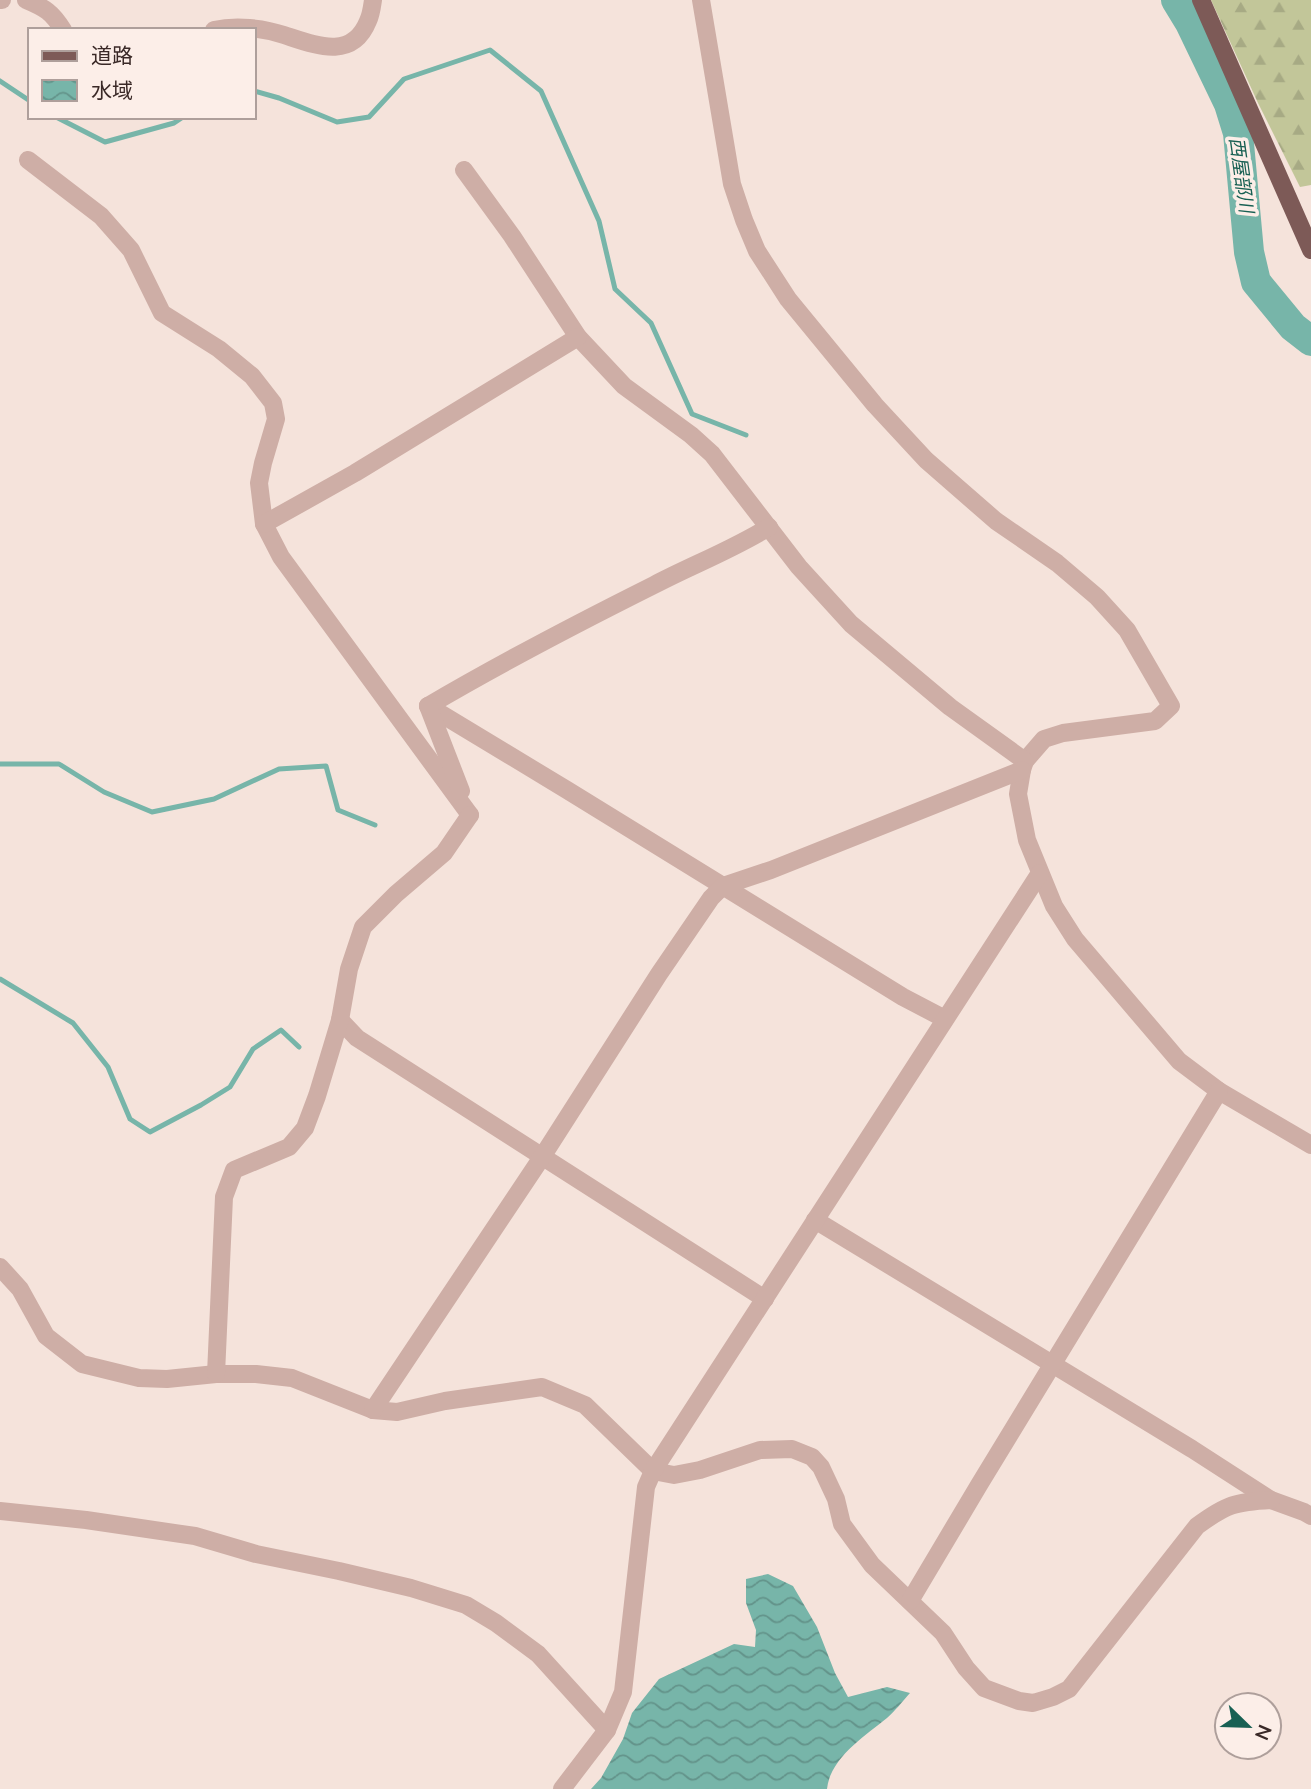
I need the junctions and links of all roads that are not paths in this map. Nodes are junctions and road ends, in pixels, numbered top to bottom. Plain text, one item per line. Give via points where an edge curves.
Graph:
1 (26, 0) edge
2 (373, 0) edge
3 (701, 0) edge
4 (1201, 0) edge
5 (63, 28) edge
6 (256, 29) edge
7 (28, 160) dead end
8 (464, 170) dead end
9 (1311, 250) edge
10 (578, 337) junction
11 (264, 524) junction
12 (769, 527) junction
13 (428, 706) junction
14 (1023, 765) junction
15 (470, 815) junction
16 (1040, 873) junction
17 (723, 886) junction
18 (945, 1019) junction
19 (341, 1020) junction
20 (1219, 1091) junction
21 (1311, 1145) edge
22 (542, 1157) junction
23 (815, 1220) junction
24 (0, 1267) edge
25 (765, 1299) junction
26 (1053, 1365) junction
27 (216, 1374) junction
28 (373, 1410) junction
29 (653, 1471) junction
30 (1271, 1500) junction
31 (1309, 1509) edge
32 (0, 1511) edge
33 (910, 1601) junction
34 (607, 1730) junction
35 (562, 1789) edge

1 - 5 street via 46,9
2 - 6 street via 369,21 358,39 336,48
3 - 14 street via 732,184 757,251 788,299 926,460 996,521 1097,597 1127,630 1171,706 1155,721 1044,738
4 - 9 main road
7 - 11 street via 101,216 131,250 162,313 219,348 252,376 273,403 276,419 259,483
8 - 10 street
10 - 11 street
10 - 12 street via 624,386 712,454
11 - 15 street via 281,557
12 - 13 street
12 - 14 street via 851,624
13 - 15 street
13 - 17 street
14 - 16 street via 1018,794 1027,841
14 - 17 street
15 - 19 street via 444,853 363,927 349,969
16 - 18 street
16 - 20 street via 1075,939 1179,1061
17 - 18 street
17 - 22 street via 659,974
18 - 23 street
19 - 22 street via 357,1038
19 - 27 street via 305,1128 289,1147 234,1170 224,1198
20 - 21 street
20 - 26 street
22 - 25 street
22 - 28 street
23 - 25 street
23 - 26 street
24 - 27 street via 20,1289 46,1336 82,1364 139,1378
25 - 29 street
26 - 30 street
26 - 33 street
27 - 28 street via 292,1378
28 - 29 street via 397,1412 542,1387 586,1405
29 - 33 street via 674,1475 700,1470 761,1450 792,1449 812,1457 836,1499 842,1524 872,1565
29 - 34 street via 646,1487 623,1692
30 - 31 street
30 - 33 street via 1239,1502 1197,1526 1069,1689 1033,1703 984,1688 943,1633
32 - 34 street via 195,1536 466,1605 538,1654
34 - 35 street

